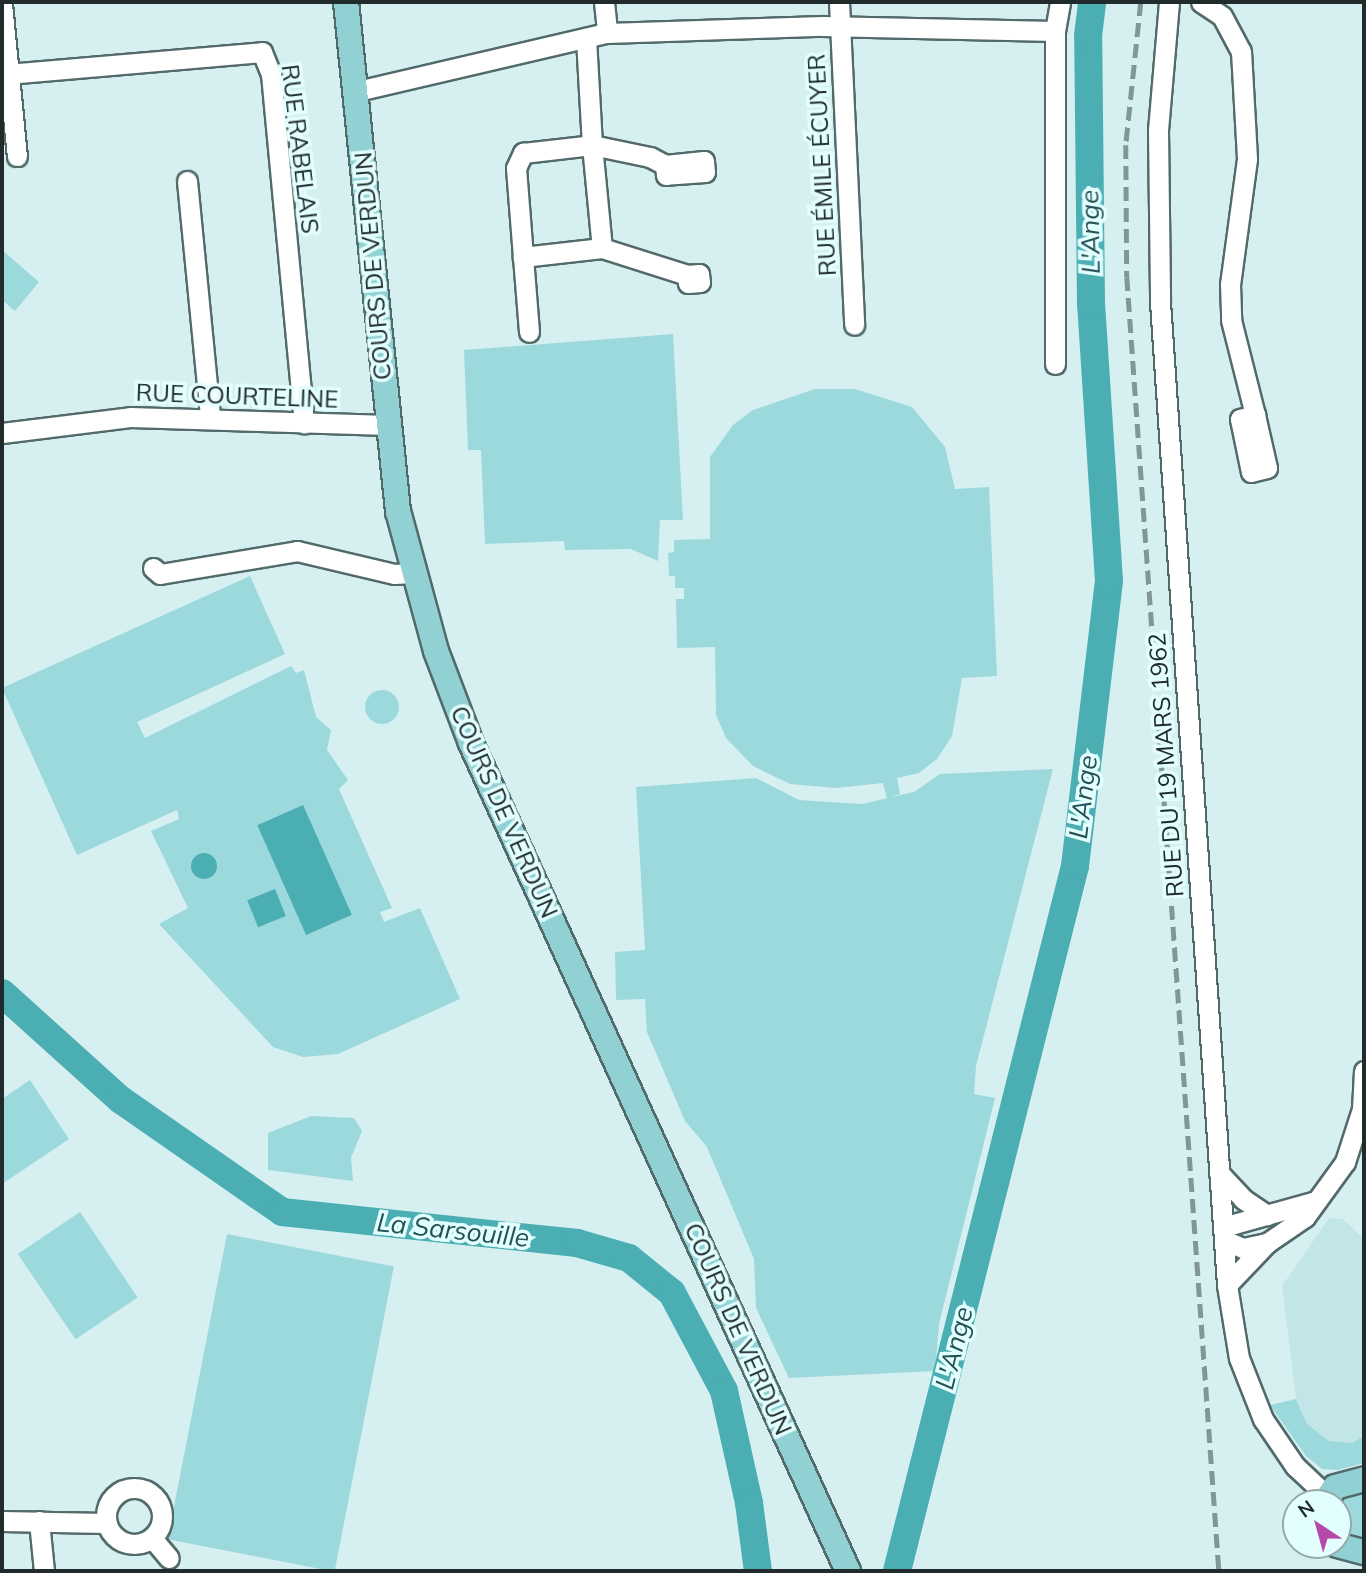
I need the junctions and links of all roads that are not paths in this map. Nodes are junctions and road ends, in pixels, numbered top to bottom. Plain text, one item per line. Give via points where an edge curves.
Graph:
1 (346, 2) edge
2 (604, 2) edge
3 (839, 2) edge
4 (1060, 2) edge
5 (1169, 2) edge
6 (1201, 2) edge
7 (2, 4) edge
8 (840, 27) junction
9 (1055, 31) junction
10 (607, 33) junction
11 (586, 38) junction
12 (7, 74) junction
13 (357, 91) junction
14 (593, 145) junction
15 (17, 156) dead end
16 (665, 165) dead end
17 (187, 181) dead end
18 (602, 248) junction
19 (523, 257) junction
20 (687, 275) dead end
21 (854, 325) dead end
22 (529, 332) dead end
23 (1055, 364) dead end
24 (1255, 415) dead end
25 (210, 416) junction
26 (304, 423) junction
27 (388, 425) junction
28 (2, 433) edge
29 (153, 568) dead end
30 (413, 573) junction
31 (1364, 1071) edge
32 (1219, 1173) junction
33 (1320, 1199) junction
34 (1267, 1215) junction
35 (1223, 1233) junction
36 (1267, 1243) junction
37 (1227, 1286) junction
38 (1364, 1479) edge
39 (1316, 1489) edge
40 (1337, 1489) edge
41 (2, 1521) edge
42 (39, 1521) junction
43 (106, 1523) junction
44 (152, 1538) junction
45 (169, 1558) dead end
46 (44, 1571) edge
47 (848, 1571) edge

1 - 13 main road, COURS DE VERDUN
2 - 10 street
3 - 8 street, RUE ÉMILE ÉCUYER
4 - 9 street
5 - 32 street, RUE DU 19 MARS 1962 via 1157,142 1160,302
6 - 24 street via 1222,16 1241,51 1247,159 1231,308
7 - 12 street
8 - 9 street
8 - 10 street
8 - 21 street, RUE ÉMILE ÉCUYER
9 - 23 street
10 - 11 street
11 - 13 street
11 - 14 street
12 - 15 street
12 - 26 street, RUE RABELAIS via 262,52 271,74
13 - 27 main road, COURS DE VERDUN
14 - 16 street via 650,157
14 - 18 street
14 - 19 street via 530,151 519,157
17 - 25 street
18 - 19 street
18 - 20 street
19 - 22 street
25 - 26 street, RUE COURTELINE
25 - 28 street, RUE COURTELINE via 130,417
26 - 27 street, RUE COURTELINE
27 - 30 main road, COURS DE VERDUN via 398,511
29 - 30 street via 160,574 298,551 394,574
30 - 47 main road, COURS DE VERDUN via 443,672 471,743
31 - 33 street via 1362,1109 1345,1162
32 - 34 street via 1242,1199
32 - 35 street, RUE DU 19 MARS 1962
33 - 34 street
33 - 36 street via 1305,1217
34 - 35 street
35 - 36 street via 1243,1248
35 - 37 street, RUE DU 19 MARS 1962
36 - 37 street
37 - 39 street, RUE DU 19 MARS 1962 via 1239,1358 1263,1419
38 - 40 main road via 1346,1480
41 - 42 street
42 - 43 street
42 - 46 street
43 - 44 street via 114,1537 128,1544
43 - 44 street via 112,1498 126,1489 142,1489 156,1498 163,1513
44 - 45 street

